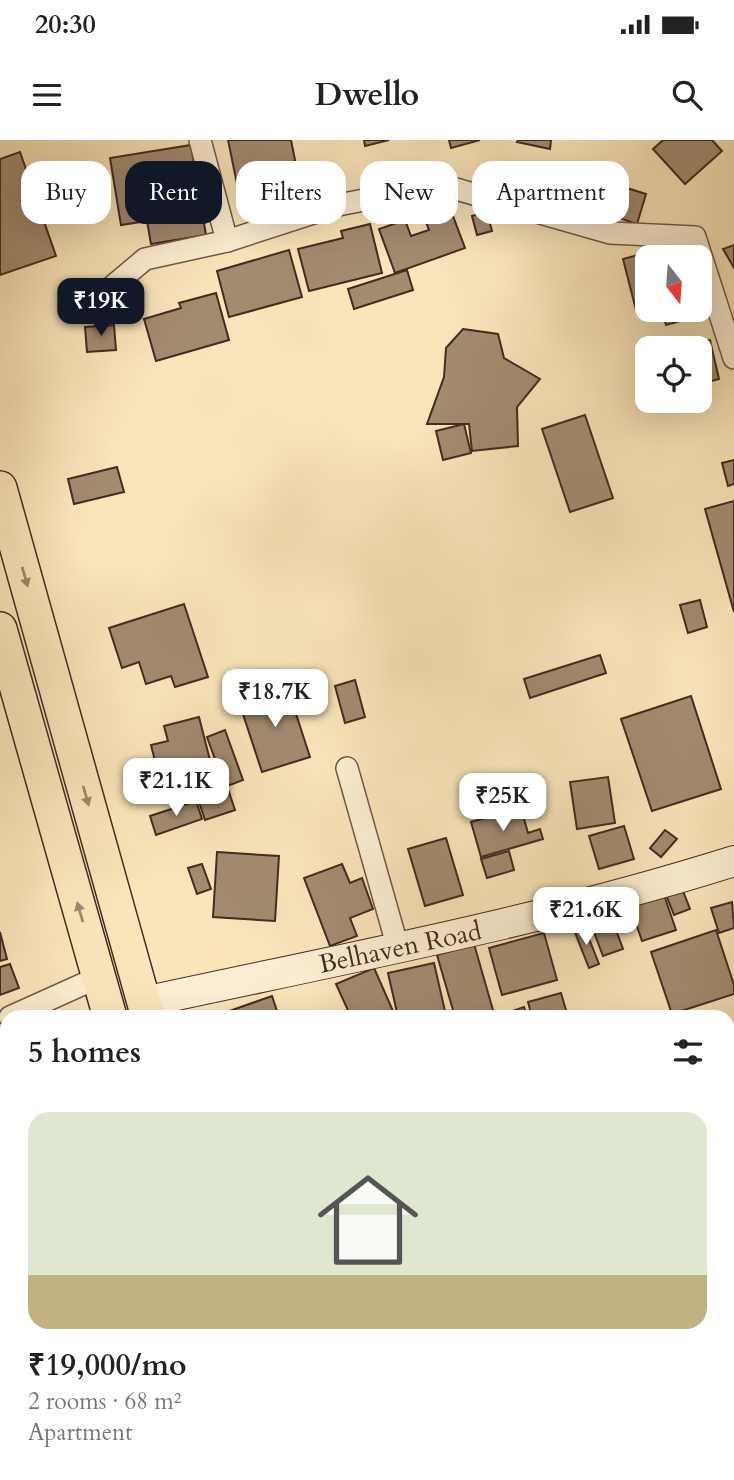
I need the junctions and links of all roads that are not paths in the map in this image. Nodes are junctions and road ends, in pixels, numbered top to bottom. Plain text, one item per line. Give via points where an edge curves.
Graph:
1 (200, 140) edge
2 (227, 241) junction
3 (88, 307) dead end
4 (734, 358) edge
5 (0, 488) edge
6 (0, 629) edge
7 (347, 768) dead end
8 (734, 860) edge
9 (398, 948) junction
10 (99, 977) junction
11 (146, 1009) edge
12 (24, 1010) edge
13 (108, 1010) edge

1 - 2 street
2 - 3 street via 145,259
2 - 4 street via 338,205 442,185 610,233 695,237
5 -> 11 main road
10 -> 6 main road
7 - 9 street
8 - 9 street, Belhaven Road via 496,927
9 - 11 street, Belhaven Road
10 - 12 street
10 - 13 main road

